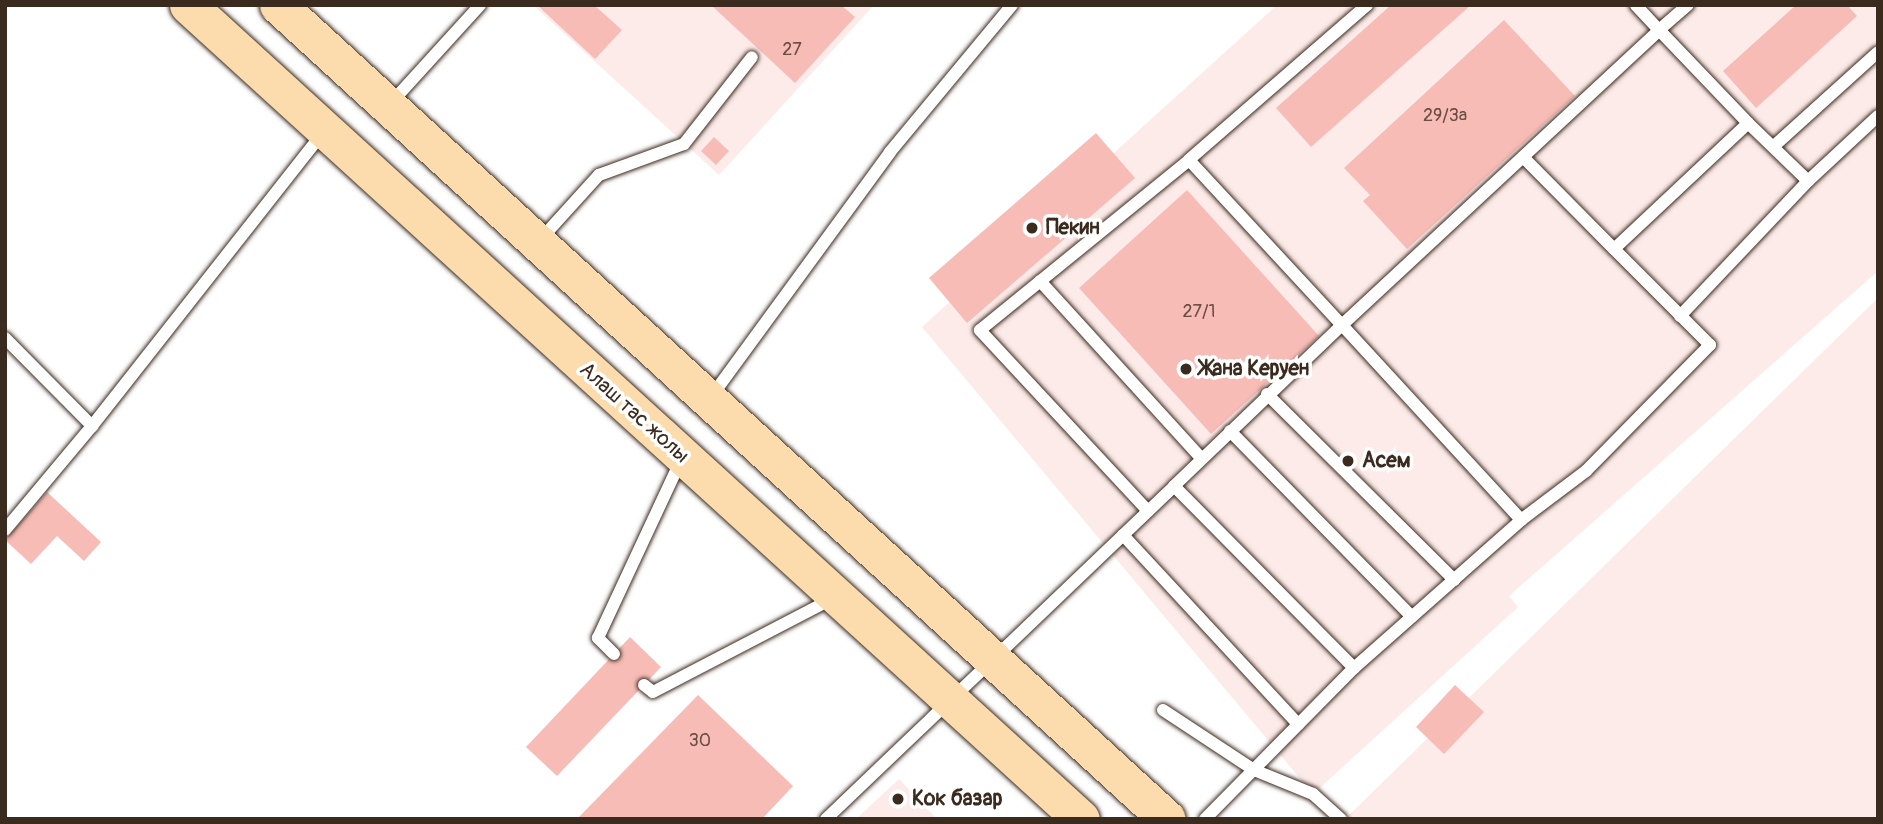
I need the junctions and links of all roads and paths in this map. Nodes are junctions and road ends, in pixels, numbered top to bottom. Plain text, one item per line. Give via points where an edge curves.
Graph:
1 (188, 5) edge
2 (278, 5) edge
3 (480, 5) edge
4 (1012, 5) edge
5 (1367, 5) edge
6 (1636, 5) edge
7 (1688, 5) edge
8 (1659, 30) junction
9 (1878, 52) edge
10 (752, 57) dead end
11 (387, 107) junction
12 (1878, 116) edge
13 (1748, 123) junction
14 (324, 131) junction
15 (1774, 146) junction
16 (1523, 157) junction
17 (1189, 160) junction
18 (1808, 181) junction
19 (538, 243) junction
20 (1614, 249) junction
21 (1040, 281) junction
22 (1681, 316) junction
23 (1342, 325) junction
24 (5, 338) edge
25 (1267, 394) junction
26 (709, 400) junction
27 (92, 426) junction
28 (1230, 431) junction
29 (683, 457) junction
30 (1201, 458) junction
31 (1174, 485) junction
32 (1148, 511) junction
33 (1521, 520) junction
34 (5, 530) edge
35 (1123, 535) junction
36 (1454, 580) junction
37 (837, 597) junction
38 (1412, 617) junction
39 (614, 654) dead end
40 (994, 663) junction
41 (1354, 668) junction
42 (644, 685) dead end
43 (949, 701) junction
44 (1163, 710) dead end
45 (1298, 724) junction
46 (1254, 770) junction
47 (826, 819) edge
48 (1081, 819) edge
49 (1167, 819) edge
50 (1205, 819) edge
51 (1340, 819) edge

1 - 14 main road, Алаш тас жолы
2 - 11 main road
3 - 11 lane
4 - 26 lane via 890,152
5 - 17 lane
6 - 8 lane
7 - 8 lane
8 - 13 lane
8 - 16 lane
9 - 15 lane
10 - 19 lane via 684,144 599,175
11 - 19 main road
12 - 18 lane
13 - 15 lane
13 - 20 lane
14 - 27 lane
14 - 29 main road, Алаш тас жолы
15 - 18 lane
16 - 20 lane
16 - 23 lane
17 - 21 lane
17 - 23 lane
18 - 22 lane
19 - 26 main road
20 - 22 lane
21 - 30 lane
21 - 32 lane via 980,330
22 - 33 lane via 1710,345 1586,471
23 - 25 lane
23 - 33 lane
24 - 27 lane
25 - 28 lane
25 - 36 lane
26 - 40 main road
27 - 34 lane
28 - 30 lane
28 - 38 lane
29 - 37 main road, Алаш тас жолы
29 - 39 lane via 598,638
30 - 31 lane
31 - 32 lane
31 - 41 lane
32 - 35 lane
33 - 36 lane
35 - 40 lane
35 - 45 lane
36 - 38 lane
37 - 42 lane via 653,692
37 - 43 main road, Алаш тас жолы
38 - 41 lane
40 - 43 lane
40 - 49 main road
41 - 45 lane
43 - 47 lane
43 - 48 main road, Алаш тас жолы
44 - 46 lane
45 - 46 lane
46 - 50 lane
46 - 51 lane via 1313,794

